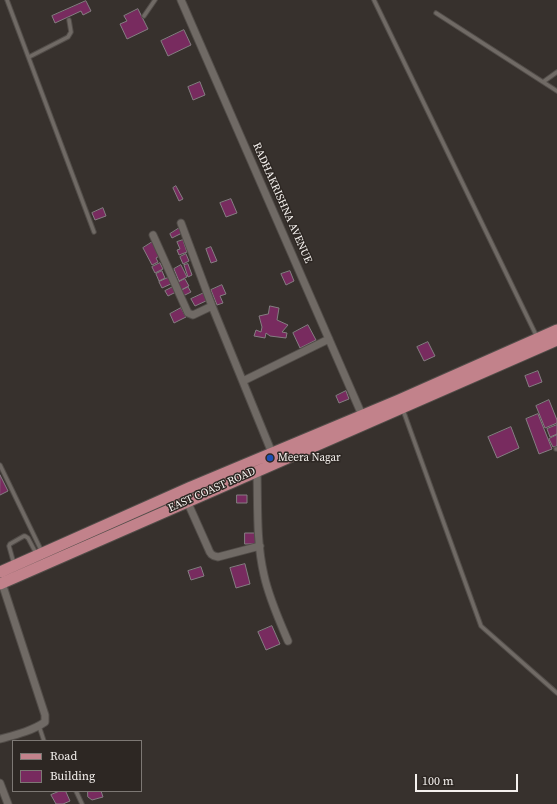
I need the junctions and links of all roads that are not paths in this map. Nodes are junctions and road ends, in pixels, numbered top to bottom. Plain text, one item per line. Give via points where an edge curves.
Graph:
1 (7, 0) edge
2 (155, 0) edge
3 (181, 0) edge
4 (374, 0) edge
5 (436, 13) dead end
6 (144, 16) dead end
7 (68, 20) dead end
8 (28, 57) junction
9 (557, 72) edge
10 (543, 82) junction
11 (557, 91) edge
12 (181, 223) dead end
13 (94, 232) dead end
14 (153, 235) dead end
15 (212, 306) junction
16 (557, 330) edge
17 (537, 338) junction
18 (329, 339) junction
19 (557, 340) edge
20 (242, 381) junction
21 (402, 407) junction
22 (362, 415) junction
23 (272, 453) junction
24 (0, 465) edge
25 (257, 471) junction
26 (187, 501) junction
27 (260, 546) junction
28 (40, 554) junction
29 (15, 565) junction
30 (0, 572) edge
31 (1, 582) edge
32 (288, 641) dead end
33 (557, 693) edge
34 (39, 726) junction
35 (0, 739) edge
36 (44, 740) edge
37 (0, 783) edge
38 (76, 792) edge
39 (8, 804) edge
40 (82, 804) edge

1 - 8 lane
2 - 6 lane
3 - 18 street, RADHAKRISHNA AVENUE
4 - 17 lane
5 - 10 lane
7 - 8 lane via 71,32 68,37
8 - 13 lane
9 - 10 lane
10 - 11 lane
12 - 15 street
14 - 15 street via 188,313 193,315
15 - 20 street
16 - 17 main road, EAST COAST ROAD
17 - 22 main road, EAST COAST ROAD
18 - 20 street
18 - 22 street, RADHAKRISHNA AVENUE
19 - 21 main road, EAST COAST ROAD
20 - 23 street
21 - 25 main road, EAST COAST ROAD
21 - 33 lane via 481,626
22 - 23 main road, EAST COAST ROAD
23 - 28 main road, EAST COAST ROAD
24 - 28 lane
25 - 26 main road, EAST COAST ROAD
25 - 27 street
26 - 27 street via 214,556
26 - 31 main road, EAST COAST ROAD
27 - 32 street via 264,575
28 - 29 main road, EAST COAST ROAD
28 - 29 lane via 26,536 18,539 9,546
29 - 30 main road, EAST COAST ROAD
31 - 34 street via 45,715 45,722
34 - 35 street
34 - 36 lane
37 - 39 street
38 - 40 lane

